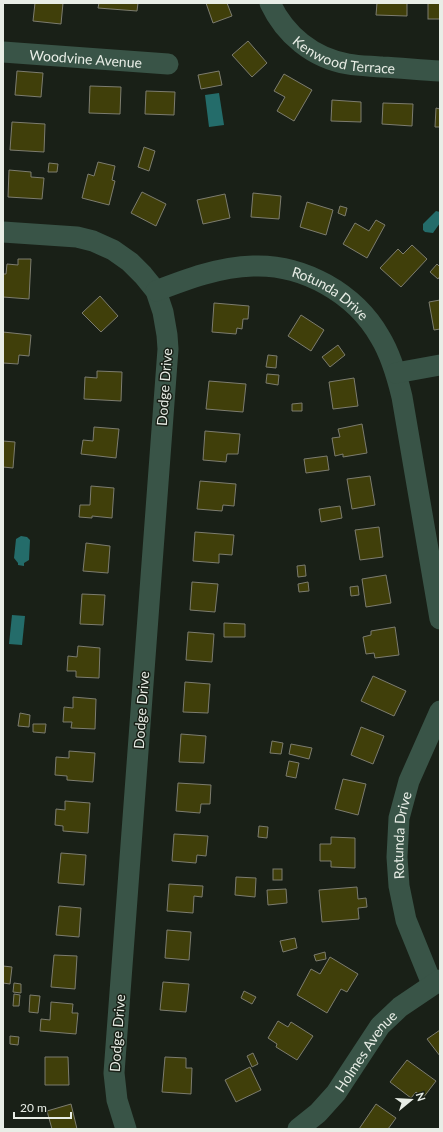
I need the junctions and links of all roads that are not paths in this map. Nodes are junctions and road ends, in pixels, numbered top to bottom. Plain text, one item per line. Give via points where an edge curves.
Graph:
1 (270, 3) edge
2 (3, 52) edge
3 (168, 64) dead end
4 (440, 71) edge
5 (3, 232) edge
6 (156, 291) junction
7 (440, 365) edge
8 (396, 373) junction
9 (440, 619) edge
10 (440, 711) edge
11 (436, 982) edge
12 (126, 1129) edge
13 (298, 1129) edge

1 - 4 street, Kenwood Terrace via 289,33 325,58 348,64
2 - 3 street, Woodvine Avenue
5 - 6 street via 77,237 93,241 113,250 130,262
6 - 8 street, Rotunda Drive via 192,277 224,269 273,266 302,273 347,299 367,318 388,351
6 - 12 street, Dodge Drive via 163,312 168,349 114,1073 117,1100
7 - 8 street
8 - 9 street, Rotunda Drive
10 - 11 street, Rotunda Drive via 409,781 400,818 397,857 399,886 406,920
11 - 13 street, Holmes Avenue via 400,1007 380,1026 336,1093 318,1114

